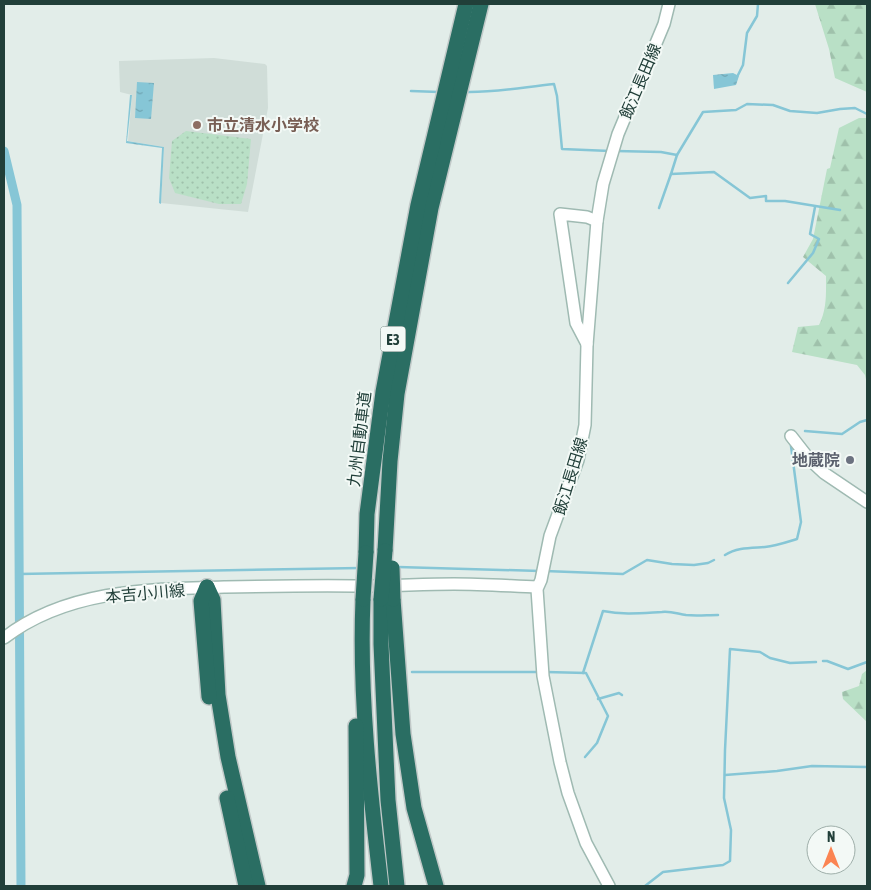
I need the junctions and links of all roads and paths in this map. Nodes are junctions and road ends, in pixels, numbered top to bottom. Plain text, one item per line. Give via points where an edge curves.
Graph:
1 (466, 4) edge
2 (481, 4) edge
3 (669, 4) edge
4 (455, 84) junction
5 (443, 130) junction
6 (597, 221) junction
7 (588, 346) junction
8 (791, 436) dead end
9 (867, 502) edge
10 (207, 587) junction
11 (538, 587) junction
12 (387, 599) junction
13 (362, 628) junction
14 (6, 637) edge
15 (246, 886) edge
16 (258, 886) edge
17 (354, 886) edge
18 (381, 886) edge
19 (397, 886) edge
20 (436, 886) edge
21 (609, 886) edge

1 - 4 highway, 九州自動車道 / E3
2 - 4 highway, 九州自動車道 / E3
3 - 6 main road, 飯江長田線 via 664,24 618,134 603,184
4 - 5 highway, 九州自動車道 / E3
5 - 12 highway, 九州自動車道 / E3, bridge via 397,394 390,461
5 - 13 highway, 九州自動車道 / E3, bridge via 418,205 383,392 367,514
6 - 7 main road, 飯江長田線
6 - 7 main road via 560,214 576,323
7 - 11 main road, 飯江長田線 via 585,425 578,460 550,536
8 - 9 main road via 824,473
10 - 11 main road, 本吉小川線 via 455,584
10 - 14 main road, 本吉小川線 via 115,594 76,602 34,618
10 - 15 highway via 201,601 208,692 218,757
10 - 16 highway via 213,600 218,695 228,757
11 - 21 main road, 飯江長田線 via 543,676 560,762 586,843
12 - 19 highway, 九州自動車道 / E3 via 381,644 387,790
12 - 20 highway via 414,808
13 - 17 highway via 356,722 357,876
13 - 18 highway, 九州自動車道 / E3 via 366,739

